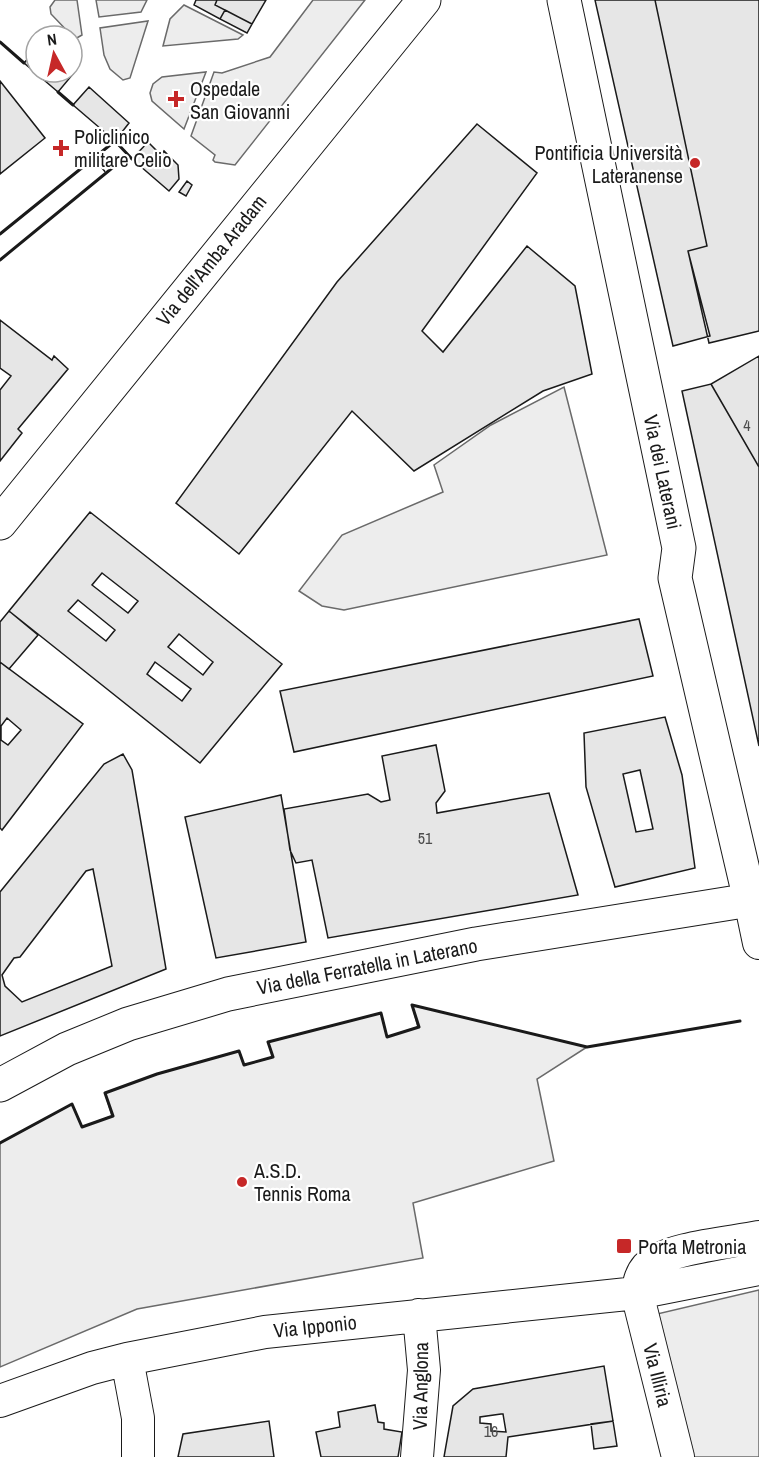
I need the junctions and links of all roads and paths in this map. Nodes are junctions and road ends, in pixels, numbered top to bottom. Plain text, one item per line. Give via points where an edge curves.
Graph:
1 (424, 0) edge
2 (564, 0) edge
3 (0, 523) edge
4 (750, 900) junction
5 (759, 944) edge
6 (0, 1085) edge
7 (759, 1237) edge
8 (759, 1269) edge
9 (638, 1293) junction
10 (419, 1315) junction
11 (127, 1359) junction
12 (0, 1401) edge
13 (138, 1457) edge
14 (417, 1457) edge
15 (678, 1457) edge

1 - 3 main road, Via dell'Amba Aradam
2 - 4 main road, Via dei Laterani via 679,548 675,578
4 - 5 street, Via dei Laterani
4 - 6 main road, Via della Ferratella in Laterano via 476,944 228,994 128,1024 67,1049
7 - 9 street via 660,1258 642,1274
8 - 9 street, Via Ipponio
9 - 10 street, Via Ipponio
9 - 15 street, Via Illiria
10 - 11 street, Via Ipponio via 265,1332
10 - 14 street, Via Anglona via 424,1370
11 - 12 street, Via Ipponio
11 - 13 street via 138,1418

